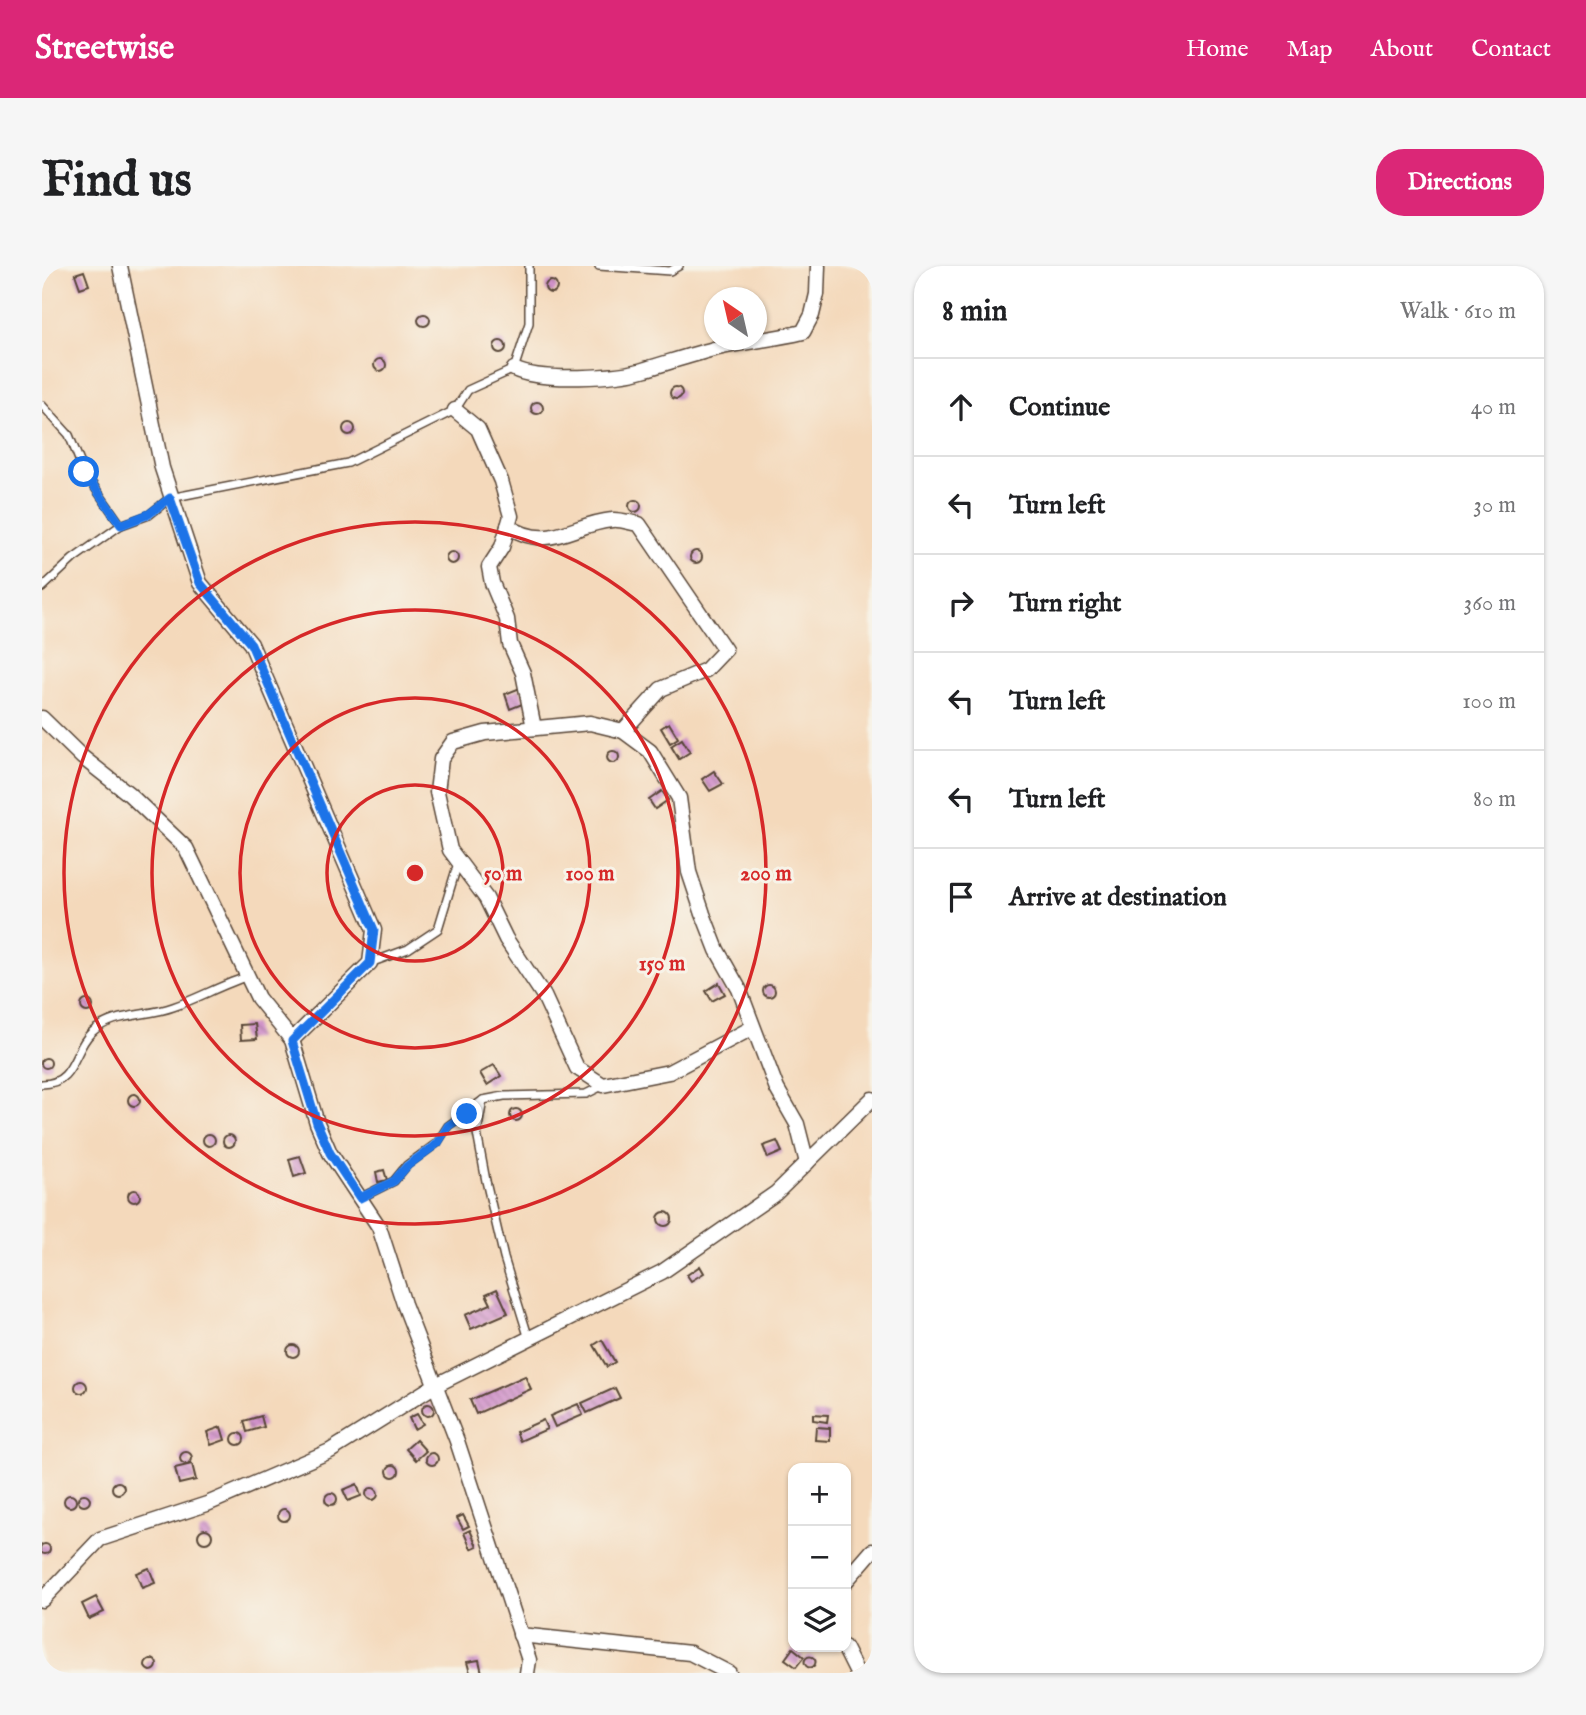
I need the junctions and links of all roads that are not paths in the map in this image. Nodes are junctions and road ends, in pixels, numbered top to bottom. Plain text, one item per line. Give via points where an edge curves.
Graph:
1 (120, 266) edge
2 (599, 266) edge
3 (679, 266) edge
4 (818, 266) edge
5 (530, 267) edge
6 (514, 369) junction
7 (42, 405) edge
8 (455, 410) junction
9 (170, 498) junction
10 (121, 525) junction
11 (508, 526) junction
12 (42, 588) edge
13 (42, 718) edge
14 (534, 728) junction
15 (622, 731) junction
16 (459, 862) junction
17 (370, 963) junction
18 (249, 975) junction
19 (752, 1028) junction
20 (292, 1041) junction
21 (42, 1084) edge
22 (603, 1085) junction
23 (872, 1099) edge
24 (483, 1100) junction
25 (807, 1163) junction
26 (360, 1198) junction
27 (530, 1340) junction
28 (434, 1387) junction
29 (872, 1550) edge
30 (851, 1575) edge
31 (42, 1600) edge
32 (520, 1634) junction
33 (846, 1652) edge
34 (527, 1673) edge
35 (729, 1673) edge
36 (857, 1673) edge

1 - 9 street
2 - 3 lane via 659,271
4 - 6 street via 817,294 803,332 695,353 644,370 590,377 526,375
5 - 6 lane via 529,323
6 - 8 lane via 468,390
7 - 10 lane via 69,435 84,472
8 - 9 lane via 348,463
8 - 11 street via 478,429 501,481 511,516
9 - 10 lane via 149,514
9 - 17 street via 200,583 251,644 344,855 374,930
10 - 12 lane
11 - 14 street via 489,567 510,644 523,673
11 - 15 street via 525,537 553,538 614,519 639,524 725,650 706,670 661,690
13 - 18 street via 186,848
14 - 15 street via 590,723
14 - 16 street via 453,742 441,759 437,792 441,817 450,850
15 - 19 street via 650,751 679,798 693,882
16 - 17 lane via 438,929 408,949
16 - 22 street via 486,898 506,939 544,996 577,1068
17 - 20 street
18 - 20 street via 258,998
18 - 21 lane via 172,1007 108,1021 89,1034 72,1069 53,1084
19 - 22 street via 669,1072
19 - 25 street via 797,1124
20 - 26 street via 317,1123 330,1153
22 - 24 lane via 586,1094
23 - 25 street
24 - 26 lane via 448,1126 438,1143 394,1181
24 - 27 lane via 477,1133 481,1157 504,1258
25 - 27 street via 776,1193 662,1272
26 - 28 street via 379,1227
27 - 28 street
28 - 31 street via 330,1451 207,1504 100,1539
28 - 32 street via 457,1440
29 - 30 street
32 - 34 street
32 - 35 street via 690,1653
33 - 36 street

